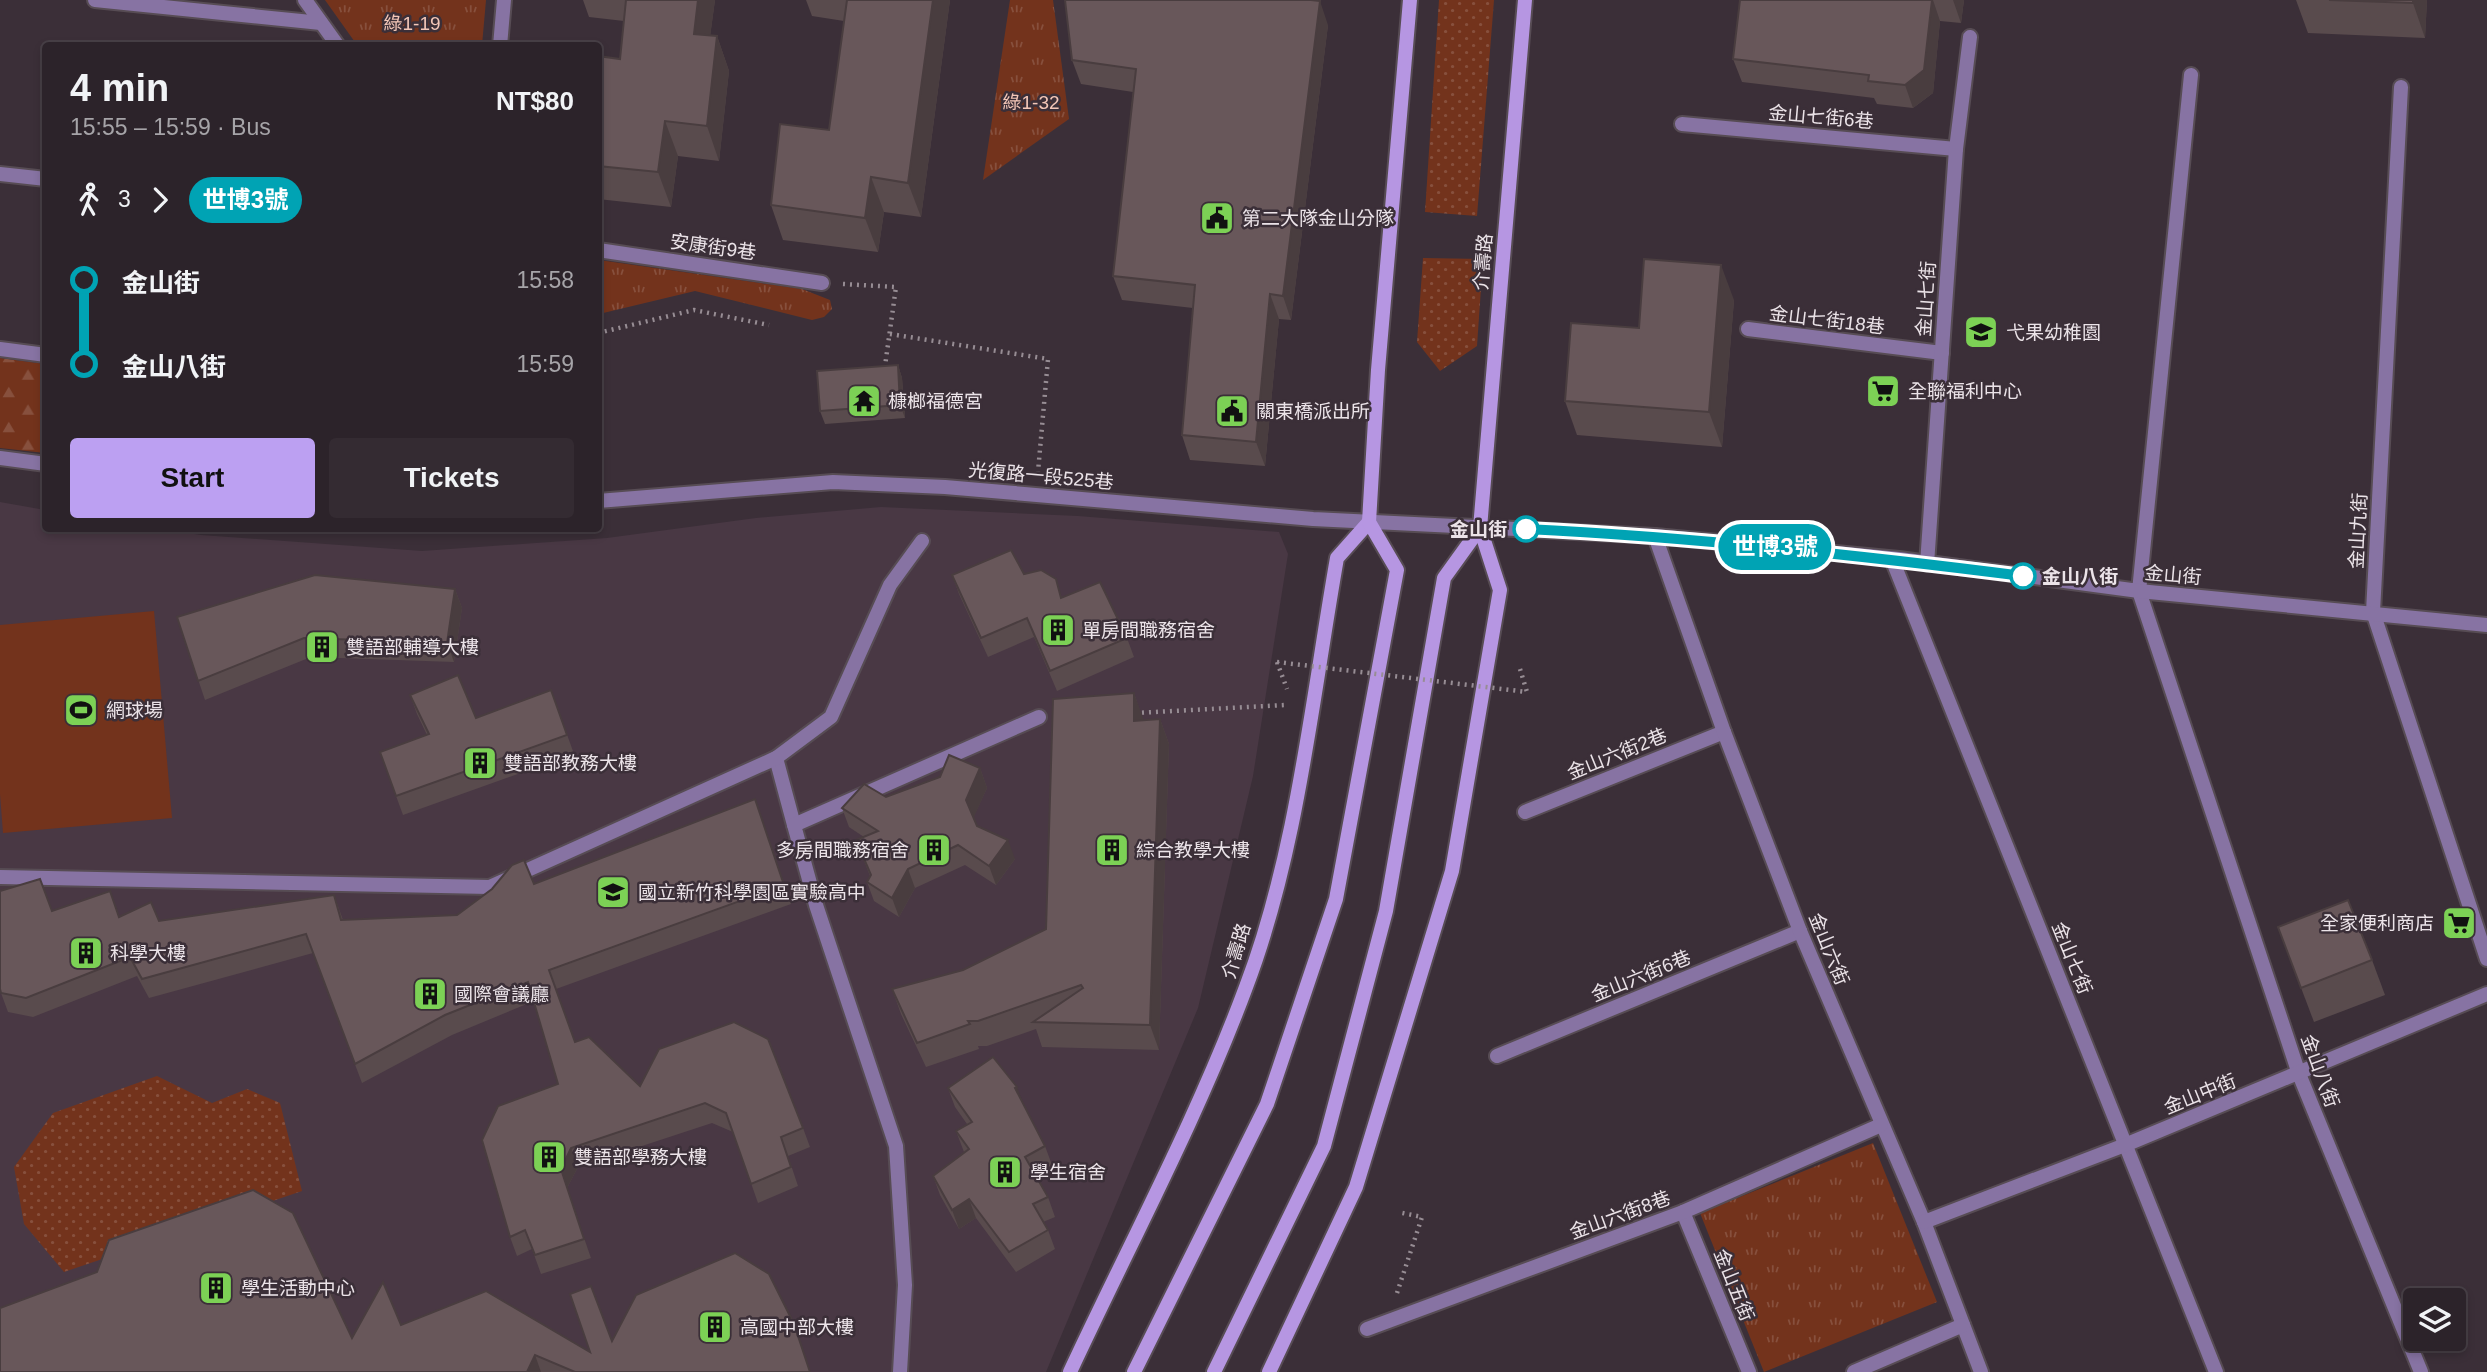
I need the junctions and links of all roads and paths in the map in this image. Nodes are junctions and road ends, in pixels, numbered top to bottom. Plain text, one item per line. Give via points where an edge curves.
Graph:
1 (95, 0) edge
2 (304, 0) edge
3 (504, 0) edge
4 (1410, 0) edge
5 (1525, 0) edge
6 (321, 23) junction
7 (1970, 37) dead end
8 (335, 42) edge
9 (499, 42) edge
10 (2191, 75) dead end
11 (2400, 87) dead end
12 (1682, 124) dead end
13 (1956, 149) junction
14 (0, 174) edge
15 (42, 179) edge
16 (602, 251) edge
17 (822, 283) joint
18 (769, 325) dead end
19 (1748, 329) dead end
20 (602, 333) edge
21 (890, 334) junction
22 (0, 349) edge
23 (1942, 353) junction
24 (42, 354) edge
25 (885, 366) edge
26 (0, 458) edge
27 (42, 463) edge
28 (1035, 494) junction
29 (602, 501) edge
30 (1369, 522) junction
31 (1480, 528) junction
32 (1655, 536) junction
33 (922, 541) dead end
34 (1892, 559) junction
35 (1927, 564) junction
36 (2139, 591) junction
37 (2373, 612) junction
38 (2487, 625) edge
39 (1520, 669) dead end
40 (1287, 689) dead end
41 (1285, 705) dead end
42 (1122, 713) edge
43 (1039, 717) dead end
44 (1724, 732) junction
45 (776, 758) junction
46 (1525, 812) dead end
47 (794, 825) junction
48 (0, 877) edge
49 (1800, 931) junction
50 (2487, 959) edge
51 (2487, 994) edge
52 (1497, 1056) dead end
53 (2300, 1074) junction
54 (1881, 1125) junction
55 (2125, 1145) junction
56 (1398, 1212) dead end
57 (1684, 1212) junction
58 (1924, 1222) junction
59 (1388, 1321) junction
60 (1963, 1325) junction
61 (1367, 1329) dead end
62 (900, 1372) edge
63 (1070, 1372) edge
64 (1134, 1372) edge
65 (1214, 1372) edge
66 (1269, 1372) edge
67 (1749, 1372) edge
68 (1854, 1372) edge
69 (1981, 1372) edge
70 (2216, 1372) edge
71 (2421, 1372) edge

1 - 6 street
2 - 6 street
3 - 9 street
4 - 30 street
5 - 31 street, 介壽路
6 - 8 street
7 - 13 street, 金山七街
10 - 36 street, 金山八街
11 - 37 street, 金山九街
12 - 13 street, 金山七街6巷
13 - 23 street, 金山七街
14 - 15 street
16 - 17 street, 安康街9巷
17 - 21 path via 896,287
18 - 20 path via 694,310
19 - 23 street, 金山七街18巷
21 - 25 path
21 - 28 path via 1048,359
22 - 24 street
23 - 35 street, 金山七街
26 - 27 street
28 - 29 street, 光復路一段525巷 via 833,482
28 - 30 street, 光復路一段525巷
30 - 31 street, 光復路一段525巷
30 - 63 street, 介壽路 via 1336,558 1285,855 1247,986
30 - 64 street via 1397,570 1336,899 1267,1104
31 - 32 street, 金山街
31 - 65 street via 1444,578 1386,911 1324,1146
31 - 66 street, 介壽路 via 1500,590 1452,871 1356,1187
32 - 34 street, 金山街
32 - 44 street, 金山六街
33 - 45 street via 890,585 831,717
34 - 35 street, 金山街
34 - 55 street, 金山七街
35 - 36 street, 金山街
36 - 37 street, 金山街
36 - 53 street, 金山八街
37 - 38 street, 金山街
37 - 50 street, 金山九街
39 - 40 path, bridge via 1527,692 1277,662
41 - 42 path
43 - 47 street
44 - 46 street, 金山六街2巷
44 - 49 street, 金山六街
45 - 47 street
45 - 48 street via 490,887
47 - 62 street via 896,1146 905,1285
49 - 52 street, 金山六街6巷
49 - 54 street, 金山六街
51 - 53 street, 金山中街
53 - 55 street, 金山中街
53 - 71 street, 金山八街
54 - 57 street, 金山六街8巷
54 - 58 street, 金山六街
55 - 58 street, 金山中街
55 - 70 street, 金山七街
56 - 59 path via 1422,1217
57 - 59 street, 金山六街8巷
57 - 67 street, 金山五街
58 - 60 street, 金山六街
59 - 61 street, 金山六街8巷
60 - 68 street
60 - 69 street, 金山六街

